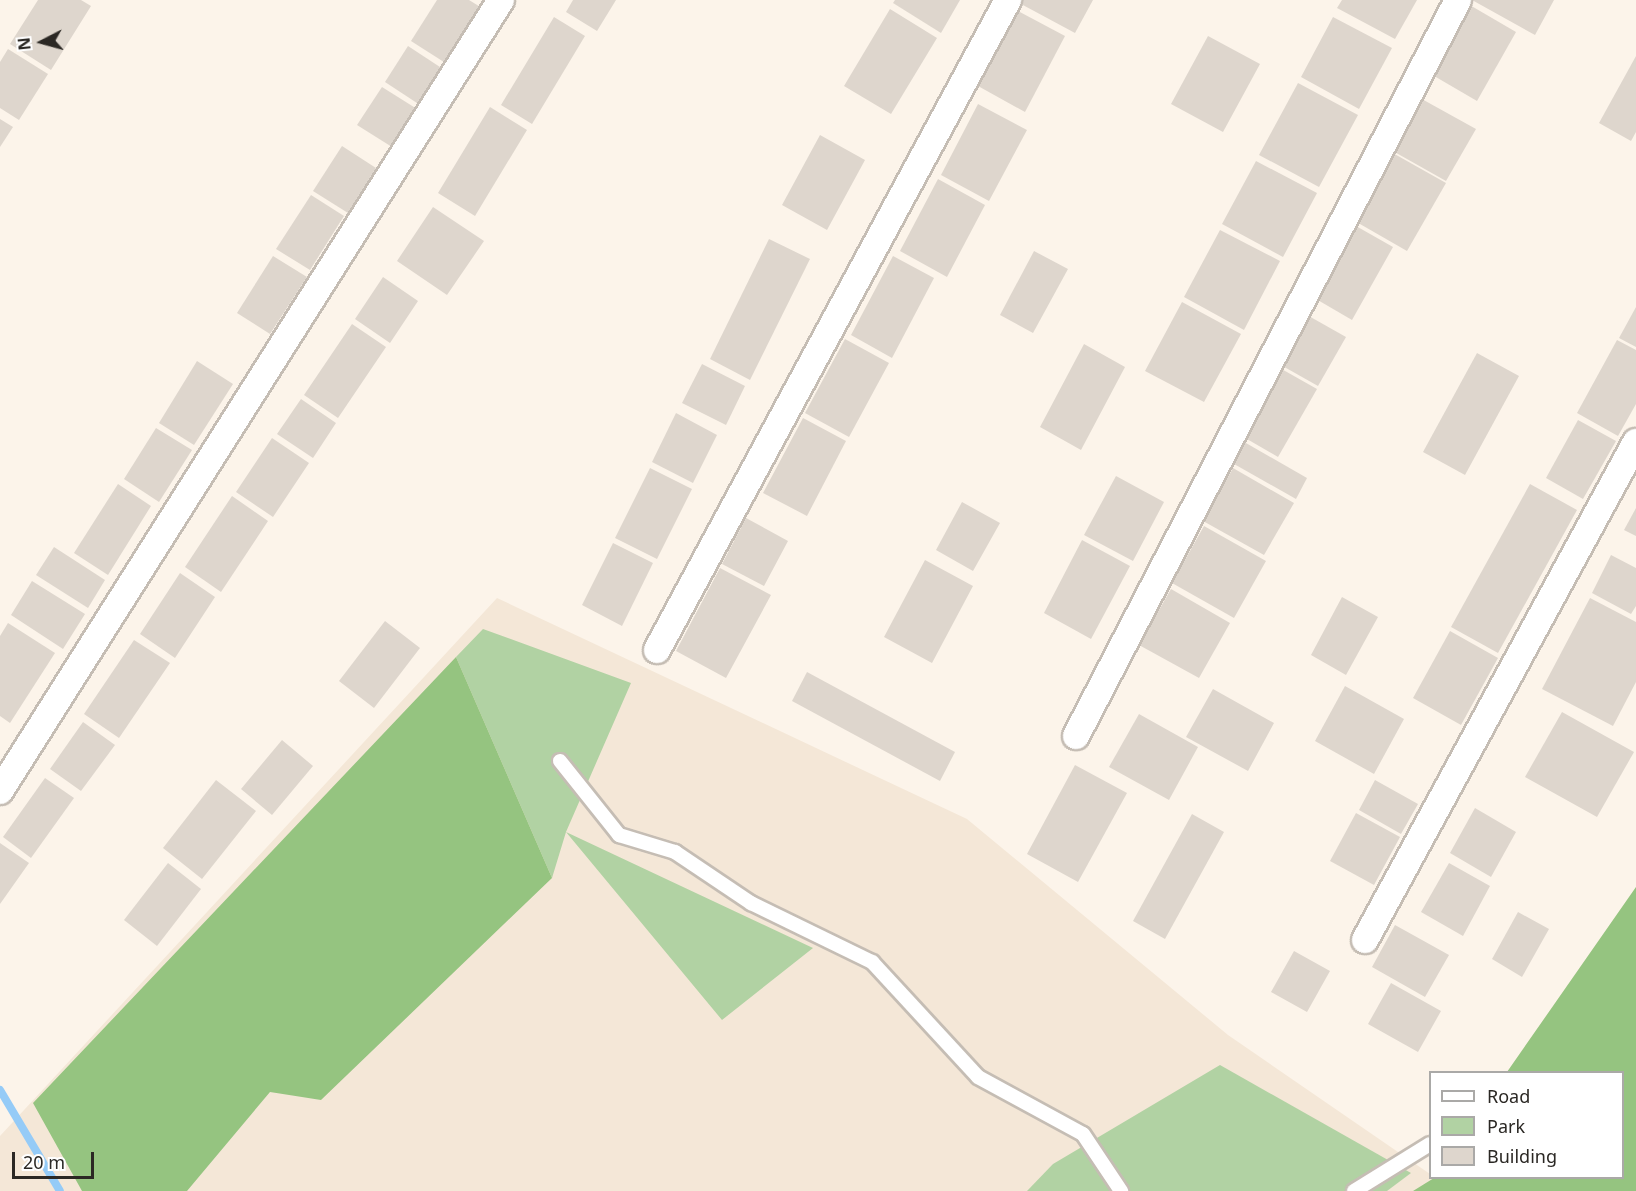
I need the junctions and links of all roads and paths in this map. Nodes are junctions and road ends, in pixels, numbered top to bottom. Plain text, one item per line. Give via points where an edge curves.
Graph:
1 (501, 0) edge
2 (1008, 0) edge
3 (1458, 0) edge
4 (1636, 442) edge
5 (657, 650) dead end
6 (1077, 736) dead end
7 (560, 761) dead end
8 (0, 791) edge
9 (1365, 940) dead end
10 (1429, 1145) edge
11 (1121, 1191) edge
12 (1354, 1191) edge

1 - 8 street
2 - 5 street
3 - 6 street
4 - 9 street
7 - 11 lane via 619,835 675,852 752,903 872,962 978,1077 1083,1134
10 - 12 lane

